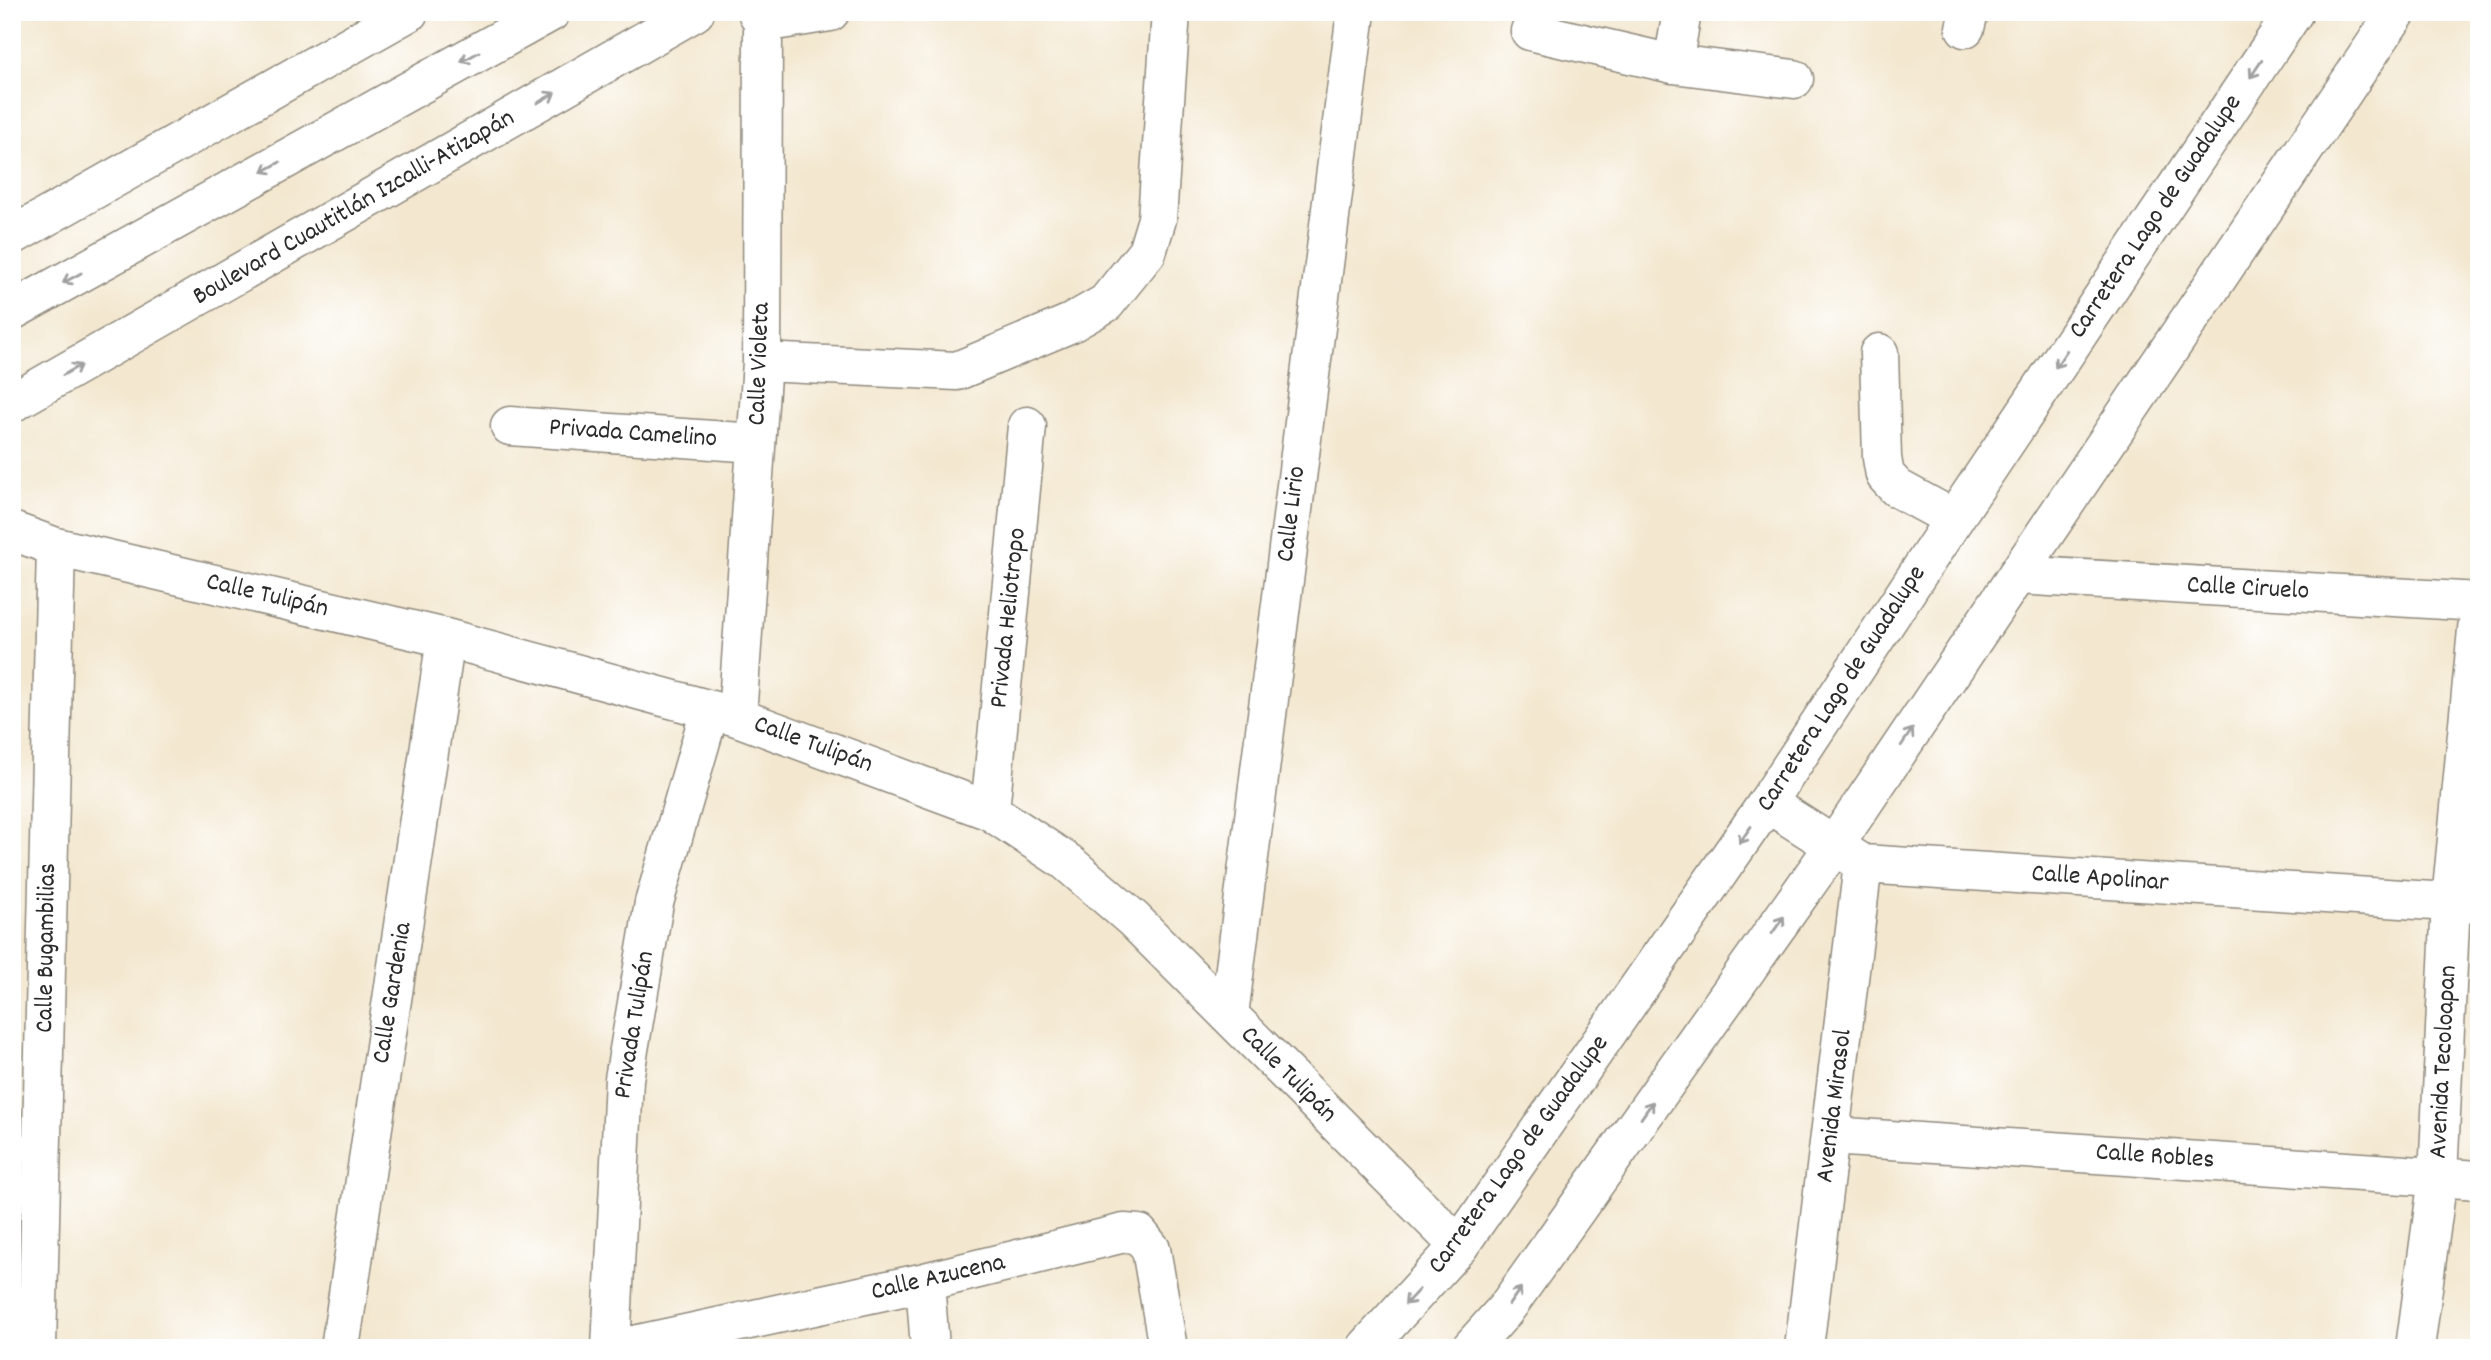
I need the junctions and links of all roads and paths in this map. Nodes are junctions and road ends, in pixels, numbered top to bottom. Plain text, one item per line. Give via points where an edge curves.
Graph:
1 (409, 12) edge
2 (551, 12) edge
3 (695, 12) edge
4 (830, 12) edge
5 (1171, 12) edge
6 (1356, 12) edge
7 (2294, 12) edge
8 (2397, 12) edge
9 (760, 18) edge
10 (1530, 32) dead end
11 (1677, 38) edge
12 (1794, 79) dead end
13 (12, 236) edge
14 (12, 311) edge
15 (1879, 353) dead end
16 (762, 362) junction
17 (12, 403) edge
18 (510, 426) dead end
19 (1027, 426) dead end
20 (757, 443) junction
21 (1954, 519) junction
22 (12, 531) edge
23 (56, 547) junction
24 (2017, 575) junction
25 (2479, 602) edge
26 (2479, 609) edge
27 (446, 638) junction
28 (724, 713) junction
29 (1768, 803) junction
30 (990, 811) junction
31 (1849, 855) junction
32 (2465, 903) edge
33 (1229, 1015) junction
34 (1831, 1136) junction
35 (2438, 1177) junction
36 (2479, 1180) edge
37 (1459, 1246) junction
38 (925, 1282) junction
39 (663, 1343) edge
40 (37, 1348) edge
41 (340, 1348) edge
42 (611, 1348) edge
43 (620, 1348) edge
44 (930, 1348) edge
45 (1168, 1348) edge
46 (1366, 1348) edge
47 (1471, 1348) edge
48 (1804, 1348) edge
49 (2415, 1348) edge

1 - 13 street
2 -> 14 street
17 -> 3 street, Boulevard Cuautitlán Izcalli-Atizapán
4 - 9 street
5 - 16 street via 1157,219 1147,252 1106,303 1071,323 957,370
6 - 33 street, Calle Lirio
7 -> 21 street, Carretera Lago de Guadalupe
8 - 24 street
9 - 16 street, Calle Violeta
10 - 11 street
11 - 12 street
15 - 21 street via 1885,474 1897,488
16 - 20 street, Calle Violeta
18 - 20 street, Privada Camelino
19 - 30 street, Privada Heliotropo
20 - 28 street, Calle Violeta
21 - 29 street, Carretera Lago de Guadalupe
22 - 23 street, Calle Tulipán
23 - 27 street, Calle Tulipán
23 - 40 street, Calle Bugambilias
24 - 25 street, Calle Ciruelo
31 -> 24 street
26 - 32 street, Avenida Tecoloapan
27 - 28 street, Calle Tulipán
27 - 41 street, Calle Gardenia
28 - 30 street, Calle Tulipán
28 - 42 street, Privada Tulipán via 654,903 624,1079
29 - 31 street, Calle Apolinar
29 -> 37 street, Carretera Lago de Guadalupe
30 - 33 street, Calle Tulipán via 1067,862 1124,911
31 - 32 street, Calle Apolinar
31 - 34 street, Avenida Mirasol
47 -> 31 street via 1505,1310
32 - 35 street, Avenida Tecoloapan
33 - 37 street, Calle Tulipán
34 - 35 street, Calle Robles
34 - 48 street, Avenida Mirasol
35 - 36 street, Calle Robles
35 - 49 street, Avenida Tecoloapan
37 -> 46 street, Carretera Lago de Guadalupe
38 - 39 street, Calle Azucena
38 - 44 street
38 - 45 street, Calle Azucena via 1124,1233 1139,1234 1151,1249
39 - 43 street, Calle Azucena

